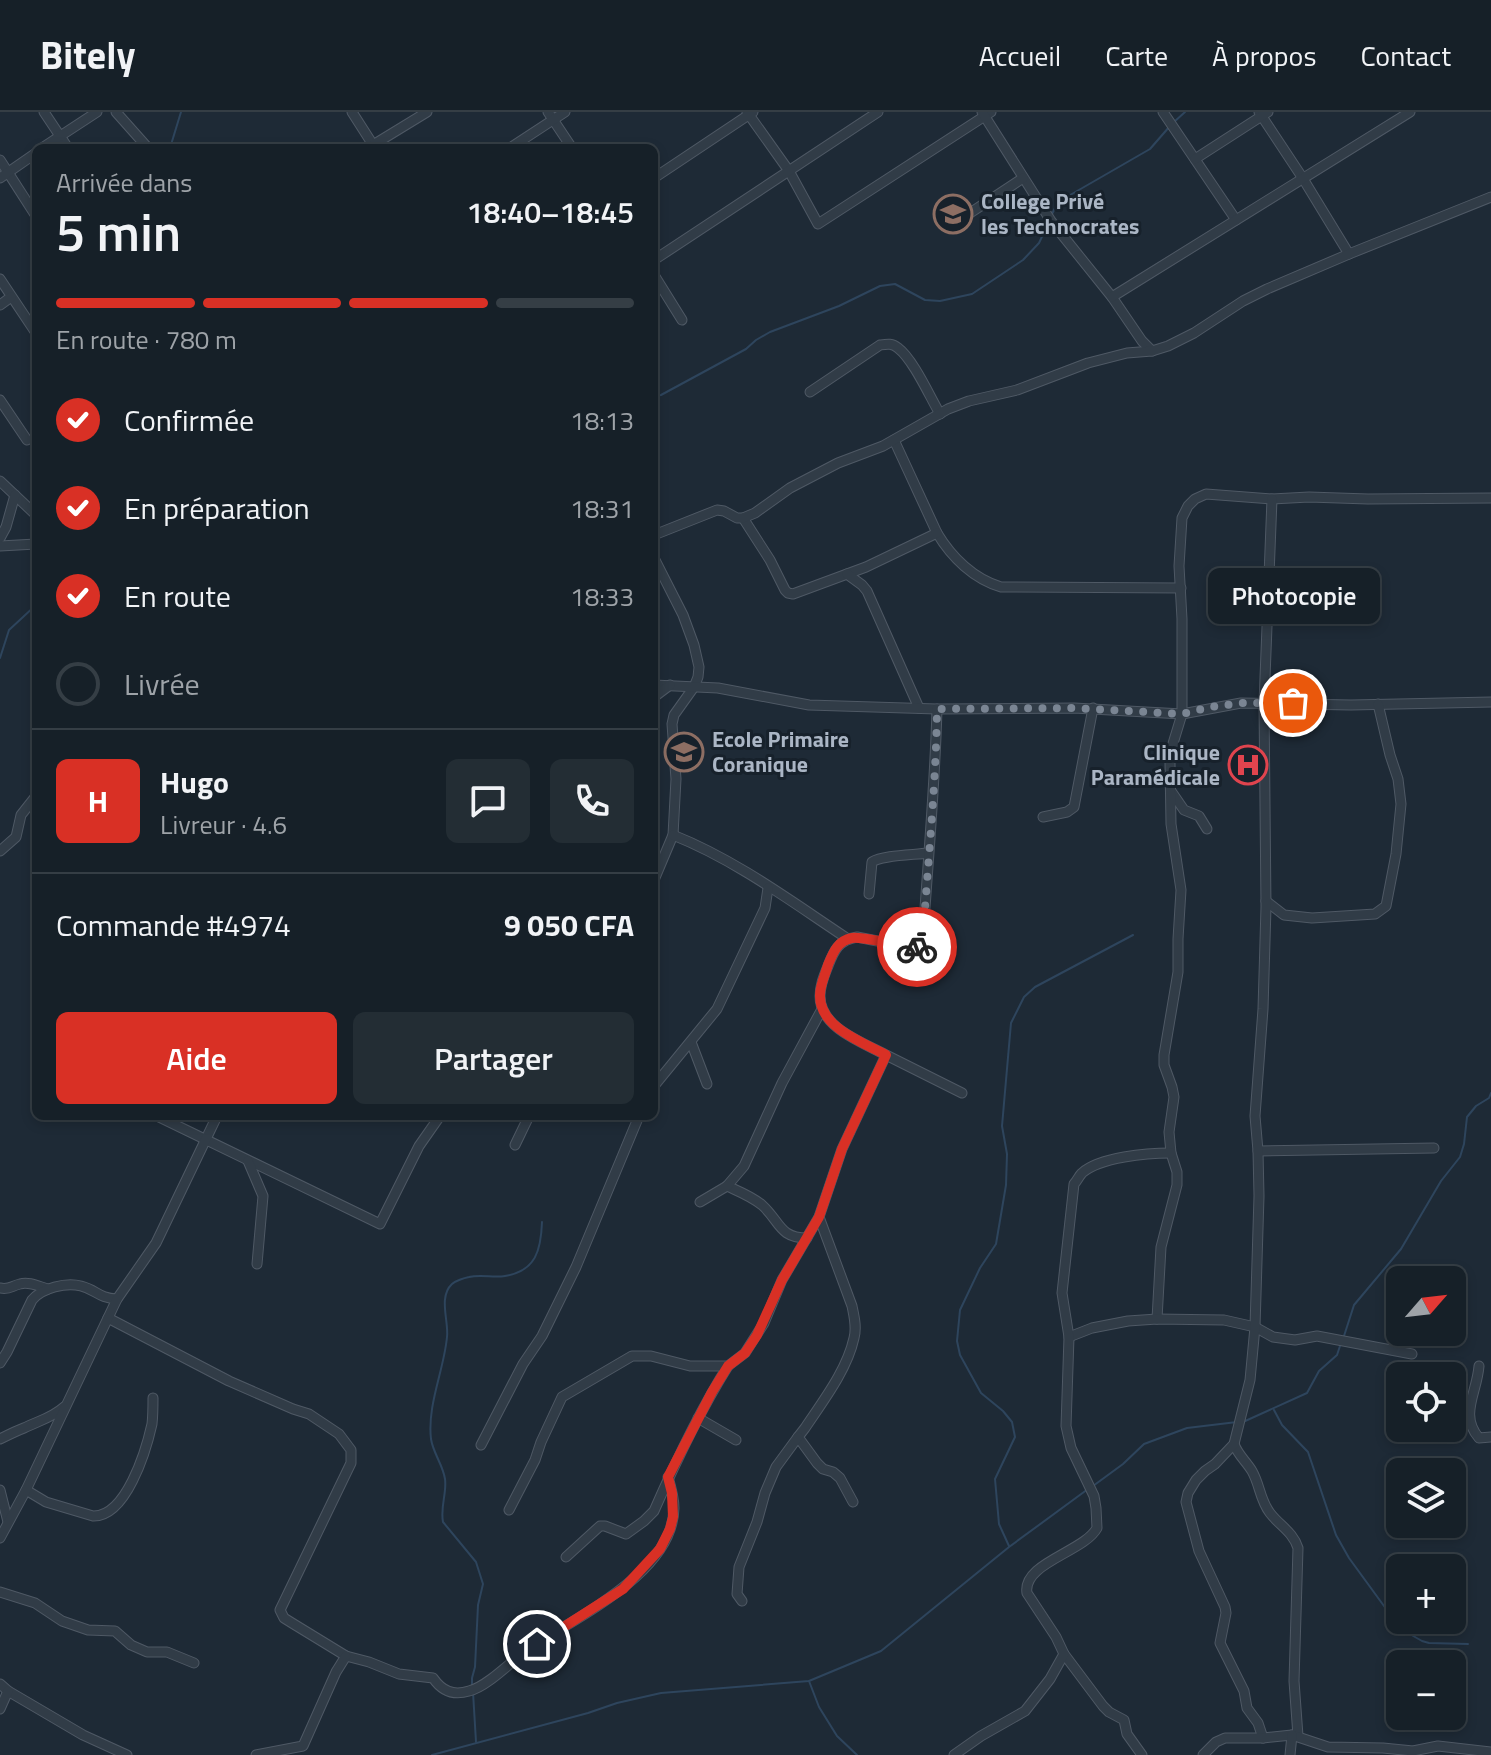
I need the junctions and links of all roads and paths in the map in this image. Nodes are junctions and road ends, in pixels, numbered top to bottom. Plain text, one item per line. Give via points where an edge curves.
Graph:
1 (44, 112) edge
2 (97, 112) edge
3 (116, 112) edge
4 (352, 112) edge
5 (427, 112) edge
6 (565, 112) edge
7 (878, 112) edge
8 (1163, 112) edge
9 (1410, 112) edge
10 (750, 113) edge
11 (986, 113) edge
12 (1263, 113) edge
13 (551, 116) edge
14 (60, 136) junction
15 (48, 144) edge
16 (65, 144) edge
17 (144, 144) edge
18 (373, 144) edge
19 (377, 144) edge
20 (515, 144) edge
21 (569, 144) edge
22 (32, 156) edge
23 (1195, 159) junction
24 (0, 160) edge
25 (789, 171) junction
26 (4, 175) edge
27 (658, 175) edge
28 (1302, 177) junction
29 (1023, 178) junction
30 (1491, 197) edge
31 (32, 211) edge
32 (964, 217) dead end
33 (1236, 220) junction
34 (1349, 254) junction
35 (658, 257) edge
36 (0, 279) edge
37 (658, 281) edge
38 (11, 297) junction
39 (1112, 297) junction
40 (0, 305) edge
41 (682, 320) dead end
42 (32, 327) edge
43 (1152, 351) junction
44 (810, 392) dead end
45 (0, 400) edge
46 (940, 414) junction
47 (27, 440) dead end
48 (894, 440) junction
49 (0, 481) edge
50 (8, 491) edge
51 (1491, 498) edge
52 (1272, 499) junction
53 (32, 512) edge
54 (743, 518) junction
55 (658, 533) edge
56 (937, 533) junction
57 (0, 538) edge
58 (32, 544) edge
59 (0, 546) edge
60 (658, 565) edge
61 (847, 574) junction
62 (1181, 588) junction
63 (658, 685) edge
64 (670, 685) junction
65 (694, 687) junction
66 (658, 694) edge
67 (1491, 702) edge
68 (1264, 703) junction
69 (1378, 704) junction
70 (919, 708) junction
71 (1093, 708) junction
72 (937, 709) junction
73 (1182, 714) junction
74 (1171, 791) junction
75 (32, 801) edge
76 (1043, 817) dead end
77 (1207, 829) dead end
78 (673, 835) junction
79 (0, 851) edge
80 (928, 853) junction
81 (658, 871) edge
82 (768, 888) junction
83 (869, 894) dead end
84 (1266, 901) junction
85 (848, 939) junction
86 (822, 1009) junction
87 (691, 1042) junction
88 (886, 1055) junction
89 (658, 1081) edge
90 (707, 1084) dead end
91 (962, 1093) dead end
92 (165, 1120) edge
93 (215, 1120) edge
94 (437, 1120) edge
95 (527, 1120) edge
96 (637, 1120) edge
97 (205, 1141) junction
98 (515, 1145) dead end
99 (1434, 1148) dead end
100 (1258, 1151) junction
101 (1171, 1153) junction
102 (248, 1161) junction
103 (727, 1186) junction
104 (700, 1202) dead end
105 (819, 1217) junction
106 (807, 1238) junction
107 (257, 1264) dead end
108 (0, 1288) edge
109 (48, 1289) junction
110 (117, 1299) junction
111 (108, 1318) junction
112 (1157, 1319) junction
113 (1255, 1327) junction
114 (1069, 1337) junction
115 (1412, 1354) dead end
116 (0, 1362) edge
117 (728, 1366) junction
118 (1479, 1366) dead end
119 (153, 1398) dead end
120 (67, 1405) junction
121 (698, 1418) junction
122 (798, 1437) junction
123 (1491, 1437) edge
124 (0, 1439) edge
125 (736, 1440) dead end
126 (1234, 1444) junction
127 (481, 1445) dead end
128 (668, 1477) junction
129 (0, 1490) edge
130 (26, 1490) junction
131 (853, 1502) dead end
132 (509, 1510) dead end
133 (8, 1522) junction
134 (0, 1538) edge
135 (566, 1557) dead end
136 (0, 1592) edge
137 (742, 1601) dead end
138 (1064, 1654) junction
139 (346, 1656) junction
140 (194, 1663) dead end
141 (4, 1687) edge
142 (0, 1709) edge
143 (1295, 1736) junction
144 (1263, 1738) junction
145 (1430, 1752) edge
146 (1491, 1752) edge
147 (127, 1755) edge
148 (256, 1755) edge
149 (954, 1755) edge
150 (1142, 1755) edge
151 (1203, 1755) edge
152 (1290, 1755) edge

1 - 14 street
2 - 14 street
3 - 17 street
4 - 18 street
5 - 19 street
6 - 13 street
7 - 25 street
8 - 23 street
9 - 28 street
10 - 25 street
10 - 27 street
11 - 25 street via 818,224
11 - 29 street
12 - 23 street
12 - 28 street
13 - 20 street
13 - 21 street
14 - 15 street
14 - 16 street
22 - 26 street
23 - 33 street
24 - 26 street
25 - 35 street
26 - 31 street
28 - 33 street
28 - 34 street
29 - 32 street
29 - 39 street
30 - 34 street
33 - 39 street
34 - 43 street via 1243,301 1194,333
36 - 38 street
37 - 41 street
38 - 40 street
38 - 42 street
39 - 43 street
43 - 46 street via 1088,363
44 - 46 street via 880,345 890,344 907,358
45 - 47 street
46 - 48 street
48 - 54 street via 838,463
48 - 56 street
49 - 50 street
50 - 53 street
50 - 57 street via 6,527
51 - 52 street
52 - 62 street via 1206,494 1195,499 1182,518
52 - 68 street
54 - 55 street via 717,510
54 - 61 street via 788,593
56 - 61 street
56 - 62 street via 978,578 1001,587
58 - 59 street
60 - 65 street via 694,645 699,667
61 - 70 street via 867,591
62 - 73 street
63 - 64 street
64 - 65 street
64 - 66 street
65 - 70 street via 809,705
65 - 78 street via 672,724
67 - 69 street
68 - 69 street
68 - 73 street
68 - 84 street
69 - 84 street via 1401,804 1386,906 1375,914 1312,918 1284,915
70 - 72 street
71 - 72 street
71 - 73 street
71 - 76 street via 1074,807
72 - 80 street
73 - 74 street via 1171,750
74 - 77 street
74 - 101 street via 1182,900 1178,983 1164,1055 1174,1097
75 - 79 street via 23,811 16,837
78 - 81 street
78 - 82 street
80 - 83 street via 872,862
80 - 85 street via 919,945
82 - 85 street
82 - 87 street via 765,908 731,982
84 - 100 street via 1255,1116
85 - 86 street via 833,951 821,986
86 - 88 street via 833,1025
86 - 103 street via 744,1166
87 - 89 street
87 - 90 street
88 - 91 street
88 - 105 street via 842,1149
92 - 97 street
93 - 97 street
94 - 102 street via 380,1224
95 - 98 street
96 - 127 street via 576,1267
97 - 102 street
97 - 110 street via 156,1243
99 - 100 street
100 - 113 street
101 - 112 street via 1177,1185 1161,1247
101 - 114 street via 1143,1153 1098,1165 1074,1184 1062,1293
102 - 107 street via 263,1196
103 - 104 street
103 - 106 street via 763,1206 789,1236
105 - 106 street
105 - 122 street via 852,1306 855,1337 844,1366
106 - 117 street via 757,1335
108 - 109 street via 28,1283
109 - 110 street via 78,1285 102,1298
109 - 116 street via 32,1300
110 - 111 street
111 - 120 street
111 - 139 street via 229,1381 309,1414 339,1434 351,1450 351,1463 280,1610 284,1618
112 - 113 street via 1224,1320
112 - 114 street via 1106,1325
113 - 115 street via 1273,1337 1317,1336
113 - 126 street via 1250,1380
114 - 138 street via 1067,1439 1094,1496 1097,1528 1087,1540 1040,1567 1026,1587
117 - 121 street
117 - 132 street via 632,1356 562,1397
118 - 123 street via 1468,1415 1479,1438
119 - 130 street via 152,1425 134,1479 110,1512 93,1516
120 - 124 street
120 - 130 street
121 - 125 street
121 - 128 street
122 - 131 street via 823,1469 840,1478
122 - 137 street via 772,1476 739,1567 737,1594
126 - 143 street via 1270,1513 1292,1533 1298,1548
126 - 144 street via 1196,1480 1186,1502 1199,1551 1225,1607 1220,1643
128 - 135 street via 644,1521 626,1534 600,1526
128 - 139 street via 674,1508 670,1529 644,1567 623,1589 475,1689 449,1692 433,1678 399,1674
129 - 133 street
130 - 133 street
133 - 134 street
136 - 140 street via 35,1603 62,1621 88,1630 115,1631 147,1652 167,1652
138 - 149 street via 1025,1711
138 - 150 street via 1103,1706 1124,1720
139 - 148 street via 303,1746
141 - 142 street
141 - 147 street
143 - 144 street
143 - 145 street via 1328,1747
143 - 152 street
144 - 151 street via 1219,1740
145 - 146 street via 1438,1746

